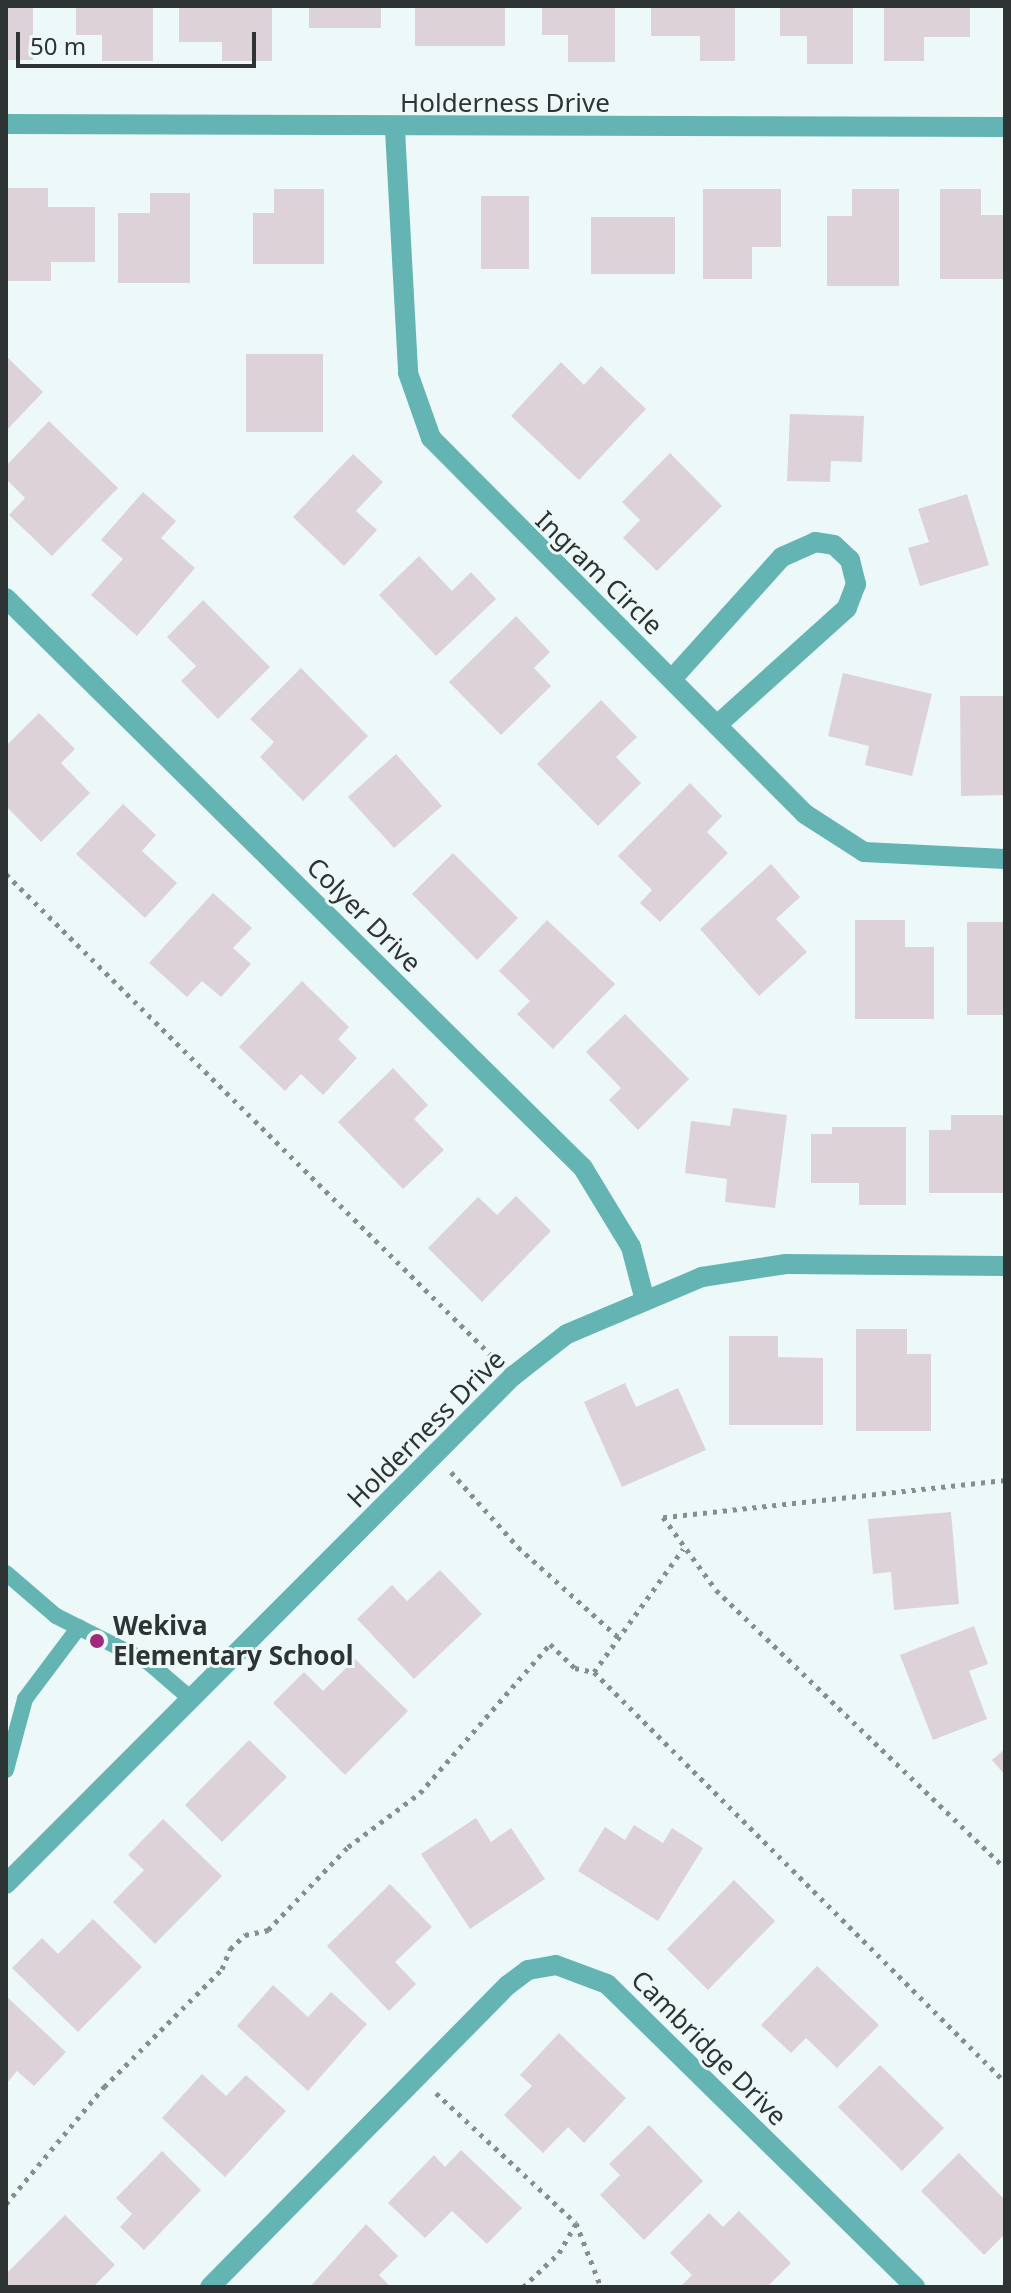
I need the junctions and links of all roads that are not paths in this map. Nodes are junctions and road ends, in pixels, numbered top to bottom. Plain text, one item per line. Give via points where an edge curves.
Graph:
1 (6, 124) edge
2 (1005, 127) edge
3 (395, 130) junction
4 (6, 598) edge
5 (672, 679) junction
6 (717, 725) junction
7 (1005, 859) edge
8 (1005, 1266) edge
9 (644, 1297) junction
10 (6, 1573) edge
11 (79, 1627) junction
12 (191, 1699) junction
13 (6, 1770) edge
14 (6, 1884) edge
15 (210, 2287) edge
16 (915, 2287) edge

1 - 3 street, Holderness Drive
2 - 3 street, Holderness Drive
3 - 5 street, Ingram Circle via 408,373 431,438
4 - 9 street, Colyer Drive via 583,1168 631,1247
5 - 6 street, Ingram Circle
5 - 6 street via 782,557 815,542 834,545 850,560 856,584 847,608
6 - 7 street, Ingram Circle via 805,814 864,852
8 - 9 street, Holderness Drive via 786,1264 702,1277
9 - 12 street, Holderness Drive via 567,1334 513,1376
10 - 11 lane
11 - 12 lane via 148,1662
11 - 13 lane via 25,1699
12 - 14 street, Holderness Drive
15 - 16 street, Cambridge Drive via 528,1970 556,1965 607,1984

